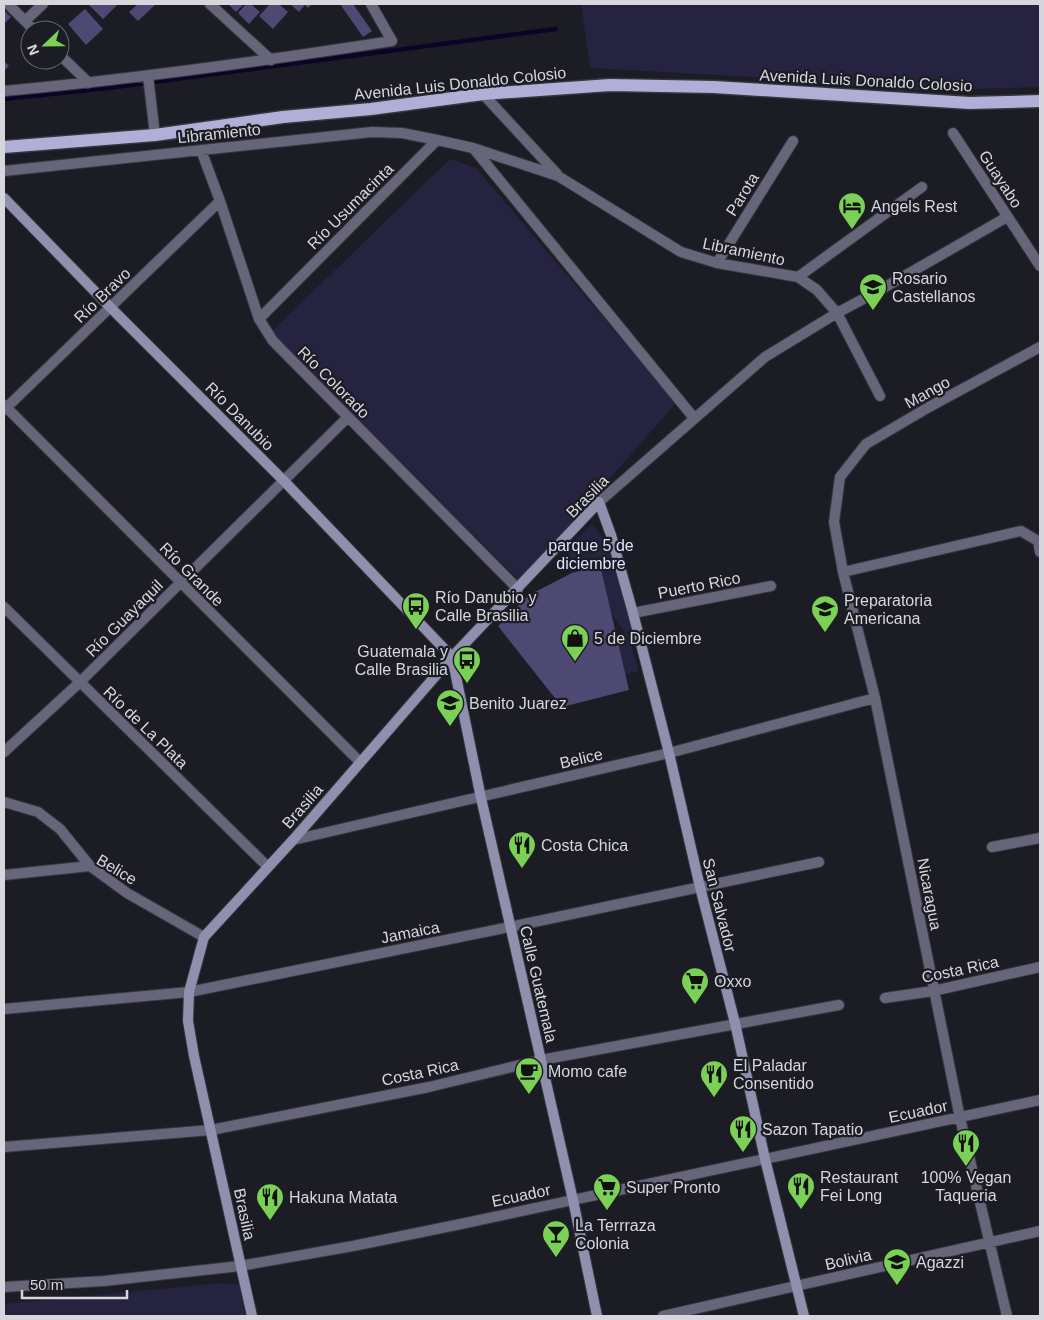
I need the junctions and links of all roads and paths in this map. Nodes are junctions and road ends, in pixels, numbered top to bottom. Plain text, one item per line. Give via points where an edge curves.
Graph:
1 (8, 4) edge
2 (43, 4) edge
3 (210, 4) edge
4 (371, 4) edge
5 (24, 20) edge
6 (26, 20) edge
7 (271, 60) junction
8 (70, 65) edge
9 (148, 78) junction
10 (89, 83) junction
11 (4, 91) edge
12 (484, 94) junction
13 (1040, 101) edge
14 (953, 133) dead end
15 (155, 134) junction
16 (437, 140) junction
17 (793, 140) dead end
18 (4, 147) edge
19 (473, 148) junction
20 (201, 150) junction
21 (4, 171) edge
22 (558, 176) junction
23 (922, 187) dead end
24 (4, 198) edge
25 (220, 201) junction
26 (1007, 217) junction
27 (717, 263) junction
28 (1040, 266) edge
29 (798, 277) junction
30 (110, 307) junction
31 (837, 313) junction
32 (259, 319) junction
33 (1040, 347) edge
34 (880, 396) dead end
35 (5, 408) edge
36 (348, 417) junction
37 (694, 418) junction
38 (840, 477) joint
39 (284, 481) junction
40 (599, 502) junction
41 (1040, 552) edge
42 (843, 572) junction
43 (180, 584) junction
44 (771, 586) dead end
45 (518, 588) junction
46 (4, 607) edge
47 (634, 613) junction
48 (452, 657) junction
49 (80, 683) junction
50 (874, 698) junction
51 (4, 752) edge
52 (669, 753) junction
53 (360, 762) junction
54 (481, 798) junction
55 (4, 802) edge
56 (1040, 838) edge
57 (293, 840) junction
58 (992, 847) dead end
59 (818, 862) dead end
60 (90, 866) junction
61 (268, 867) junction
62 (4, 875) edge
63 (700, 887) junction
64 (510, 927) junction
65 (204, 937) junction
66 (1040, 967) edge
67 (933, 991) junction
68 (189, 992) junction
69 (885, 998) dead end
70 (839, 1005) dead end
71 (4, 1009) edge
72 (735, 1023) junction
73 (541, 1060) junction
74 (1040, 1100) edge
75 (960, 1118) junction
76 (211, 1130) junction
77 (4, 1147) edge
78 (765, 1159) junction
79 (573, 1200) junction
80 (1040, 1231) edge
81 (989, 1242) junction
82 (240, 1266) junction
83 (4, 1286) edge
84 (797, 1286) junction
85 (252, 1316) edge
86 (597, 1316) edge
87 (663, 1316) edge
88 (804, 1316) edge
89 (1007, 1316) edge

1 - 5 street
2 - 6 street
3 - 7 street
4 - 7 street via 392,41
7 - 9 street
8 - 10 street
9 - 10 street
9 - 15 street
10 - 11 street
12 - 13 main road, Avenida Luis Donaldo Colosio via 610,85 714,86 970,103
12 - 15 main road, Avenida Luis Donaldo Colosio
12 - 22 street
14 - 26 street, Guayabo
15 - 18 main road, Avenida Luis Donaldo Colosio
16 - 19 street
16 - 20 street, Libramiento via 402,133 372,132
16 - 32 street, Río Usumacinta
17 - 27 street, Parota
19 - 22 street, Libramiento
19 - 37 street
20 - 21 street, Libramiento
20 - 25 street, Río Colorado
22 - 27 street, Libramiento via 682,252
23 - 29 street
24 - 30 street, Río Danubio
25 - 30 street, Río Bravo
25 - 32 street, Río Colorado
26 - 28 street, Guayabo
26 - 31 street, Brasilia
27 - 29 street, Libramiento
29 - 31 street, Libramiento via 817,290
30 - 35 street, Río Bravo
30 - 39 street, Río Danubio
31 - 34 street, Libramiento
31 - 37 street, Brasilia via 765,357
32 - 36 street, Río Colorado via 273,341
33 - 38 street, Mango via 866,444
35 - 43 street, Río Grande
36 - 39 street, Río Guayaquil
36 - 45 street, Río Colorado
37 - 40 street, Brasilia
38 - 42 street, Nicaragua via 834,522
39 - 43 street, Río Guayaquil
39 - 48 street, Río Danubio
40 - 45 street, Brasilia
40 - 47 street, San Salvador
41 - 42 street via 1038,541 1021,531
42 - 50 street, Nicaragua
43 - 49 street, Río Guayaquil
43 - 53 street, Río Grande
44 - 47 street, Puerto Rico
45 - 48 street, Brasilia
46 - 49 street, Río de La Plata
47 - 52 street, San Salvador
48 - 53 street, Brasilia
48 - 54 street, Calle Guatemala
49 - 51 street, Río Guayaquil
49 - 61 street, Río de La Plata
50 - 52 street, Belice
50 - 67 street, Nicaragua
52 - 54 street, Belice
52 - 63 street, San Salvador
53 - 57 street, Brasilia
54 - 57 street, Belice
54 - 64 street, Calle Guatemala
55 - 60 street via 38,812 60,829
56 - 58 street
57 - 61 street, Brasilia
59 - 63 street, Jamaica
60 - 62 street, Belice
60 - 65 street, Belice
61 - 65 street, Brasilia
63 - 64 street, Jamaica
63 - 72 street, San Salvador
64 - 68 street, Jamaica
64 - 73 street, Calle Guatemala
65 - 68 street, Brasilia
66 - 67 street, Costa Rica
67 - 69 street, Costa Rica
67 - 75 street, Nicaragua
68 - 71 street, Jamaica
68 - 76 street, Brasilia via 188,1021
70 - 72 street, Costa Rica
72 - 73 street, Costa Rica
72 - 78 street, San Salvador
73 - 76 street, Costa Rica via 429,1087
73 - 79 street, Calle Guatemala
74 - 75 street, Ecuador
75 - 78 street, Ecuador
75 - 81 street, Nicaragua
76 - 77 street, Costa Rica
76 - 82 street, Brasilia
78 - 79 street, Ecuador
78 - 84 street, San Salvador
79 - 82 street, Ecuador
79 - 86 street, Calle Guatemala
80 - 81 street, Bolivia
81 - 84 street, Bolivia
81 - 89 street, Nicaragua
82 - 83 street, Ecuador via 104,1281
82 - 85 street, Brasilia
84 - 87 street, Bolivia
84 - 88 street, San Salvador

